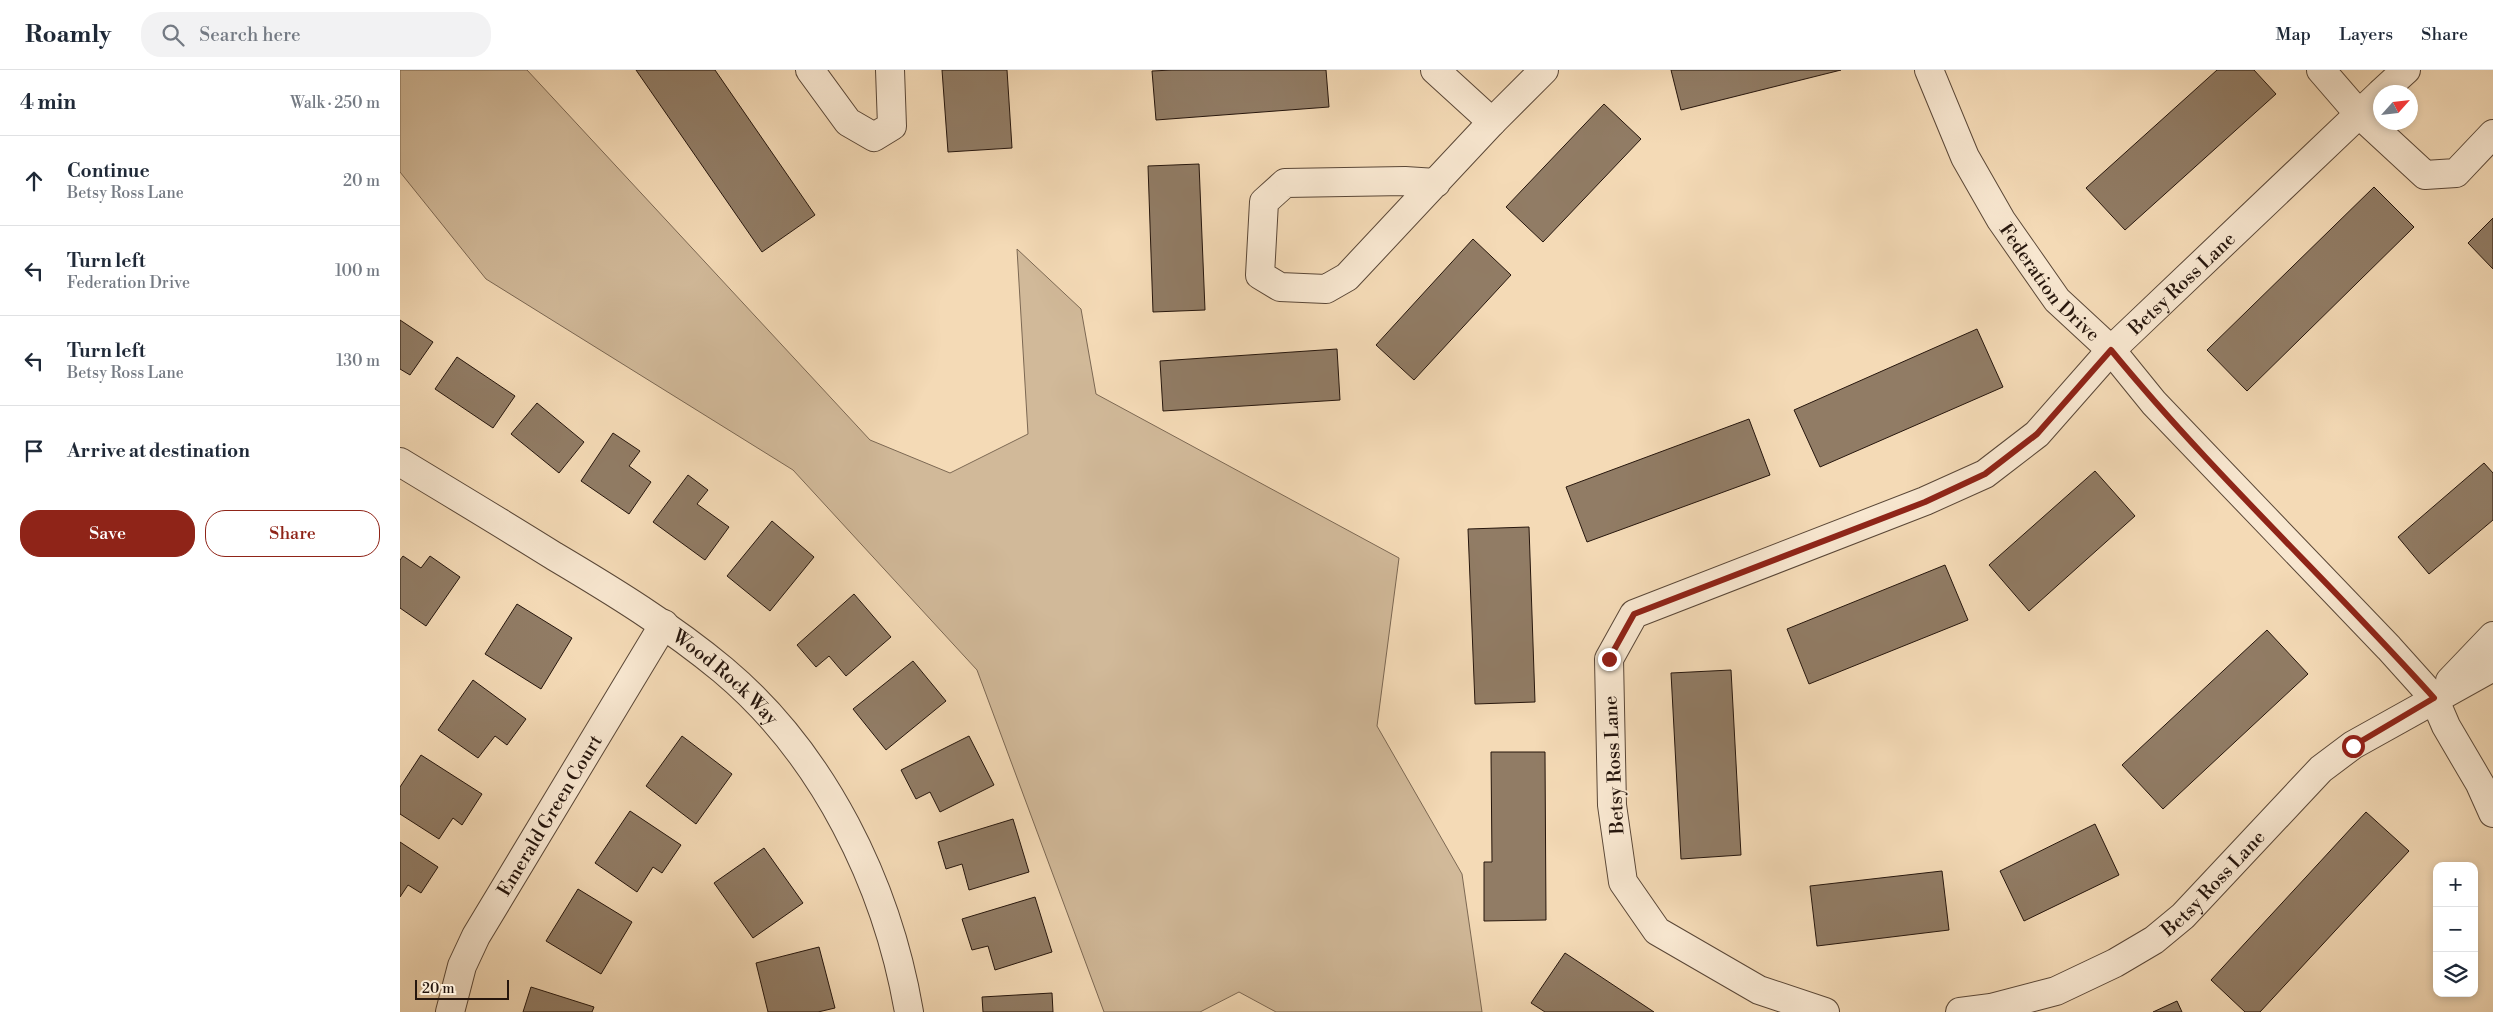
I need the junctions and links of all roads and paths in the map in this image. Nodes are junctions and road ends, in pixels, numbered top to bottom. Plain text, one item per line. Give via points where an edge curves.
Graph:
1 (810, 70) edge
2 (890, 70) edge
3 (1435, 70) edge
4 (1544, 70) edge
5 (1929, 70) edge
6 (2321, 70) edge
7 (2406, 70) edge
8 (2390, 85) edge
9 (2373, 101) edge
10 (2359, 114) junction
11 (1492, 122) junction
12 (2493, 134) edge
13 (1436, 184) junction
14 (2111, 350) junction
15 (400, 462) edge
16 (664, 624) junction
17 (2493, 636) edge
18 (2493, 667) edge
19 (2434, 698) junction
20 (2493, 813) edge
21 (450, 1012) edge
22 (909, 1012) edge
23 (1825, 1012) edge
24 (1960, 1012) edge

1 - 2 street via 848,122 874,137 892,126
3 - 11 street
4 - 11 street
5 - 14 street, Federation Drive via 1965,157 2001,220 2057,300
6 - 10 street
7 - 8 street, Betsy Ross Lane
9 - 10 street, Betsy Ross Lane
10 - 12 street via 2425,175 2456,173
10 - 14 street, Betsy Ross Lane
11 - 13 street
13 - 13 street via 1405,181 1285,183 1264,202 1260,274 1280,287 1326,289 1347,277
14 - 19 street, Federation Drive via 2154,403
14 - 23 street, Betsy Ross Lane via 2037,434 1985,474 1925,502 1634,614 1609,659 1612,805 1623,882 1657,931 1759,990
15 - 16 street, Wood Rock Way
16 - 21 street, Emerald Green Court via 476,936 462,966
16 - 22 street, Wood Rock Way via 731,678 775,722 819,780 856,843 884,910 904,980
17 - 19 street
18 - 19 street
19 - 20 street, Federation Drive
19 - 24 street, Betsy Ross Lane via 2321,769 2183,916 2154,940 2115,964 2056,991 1991,1008

